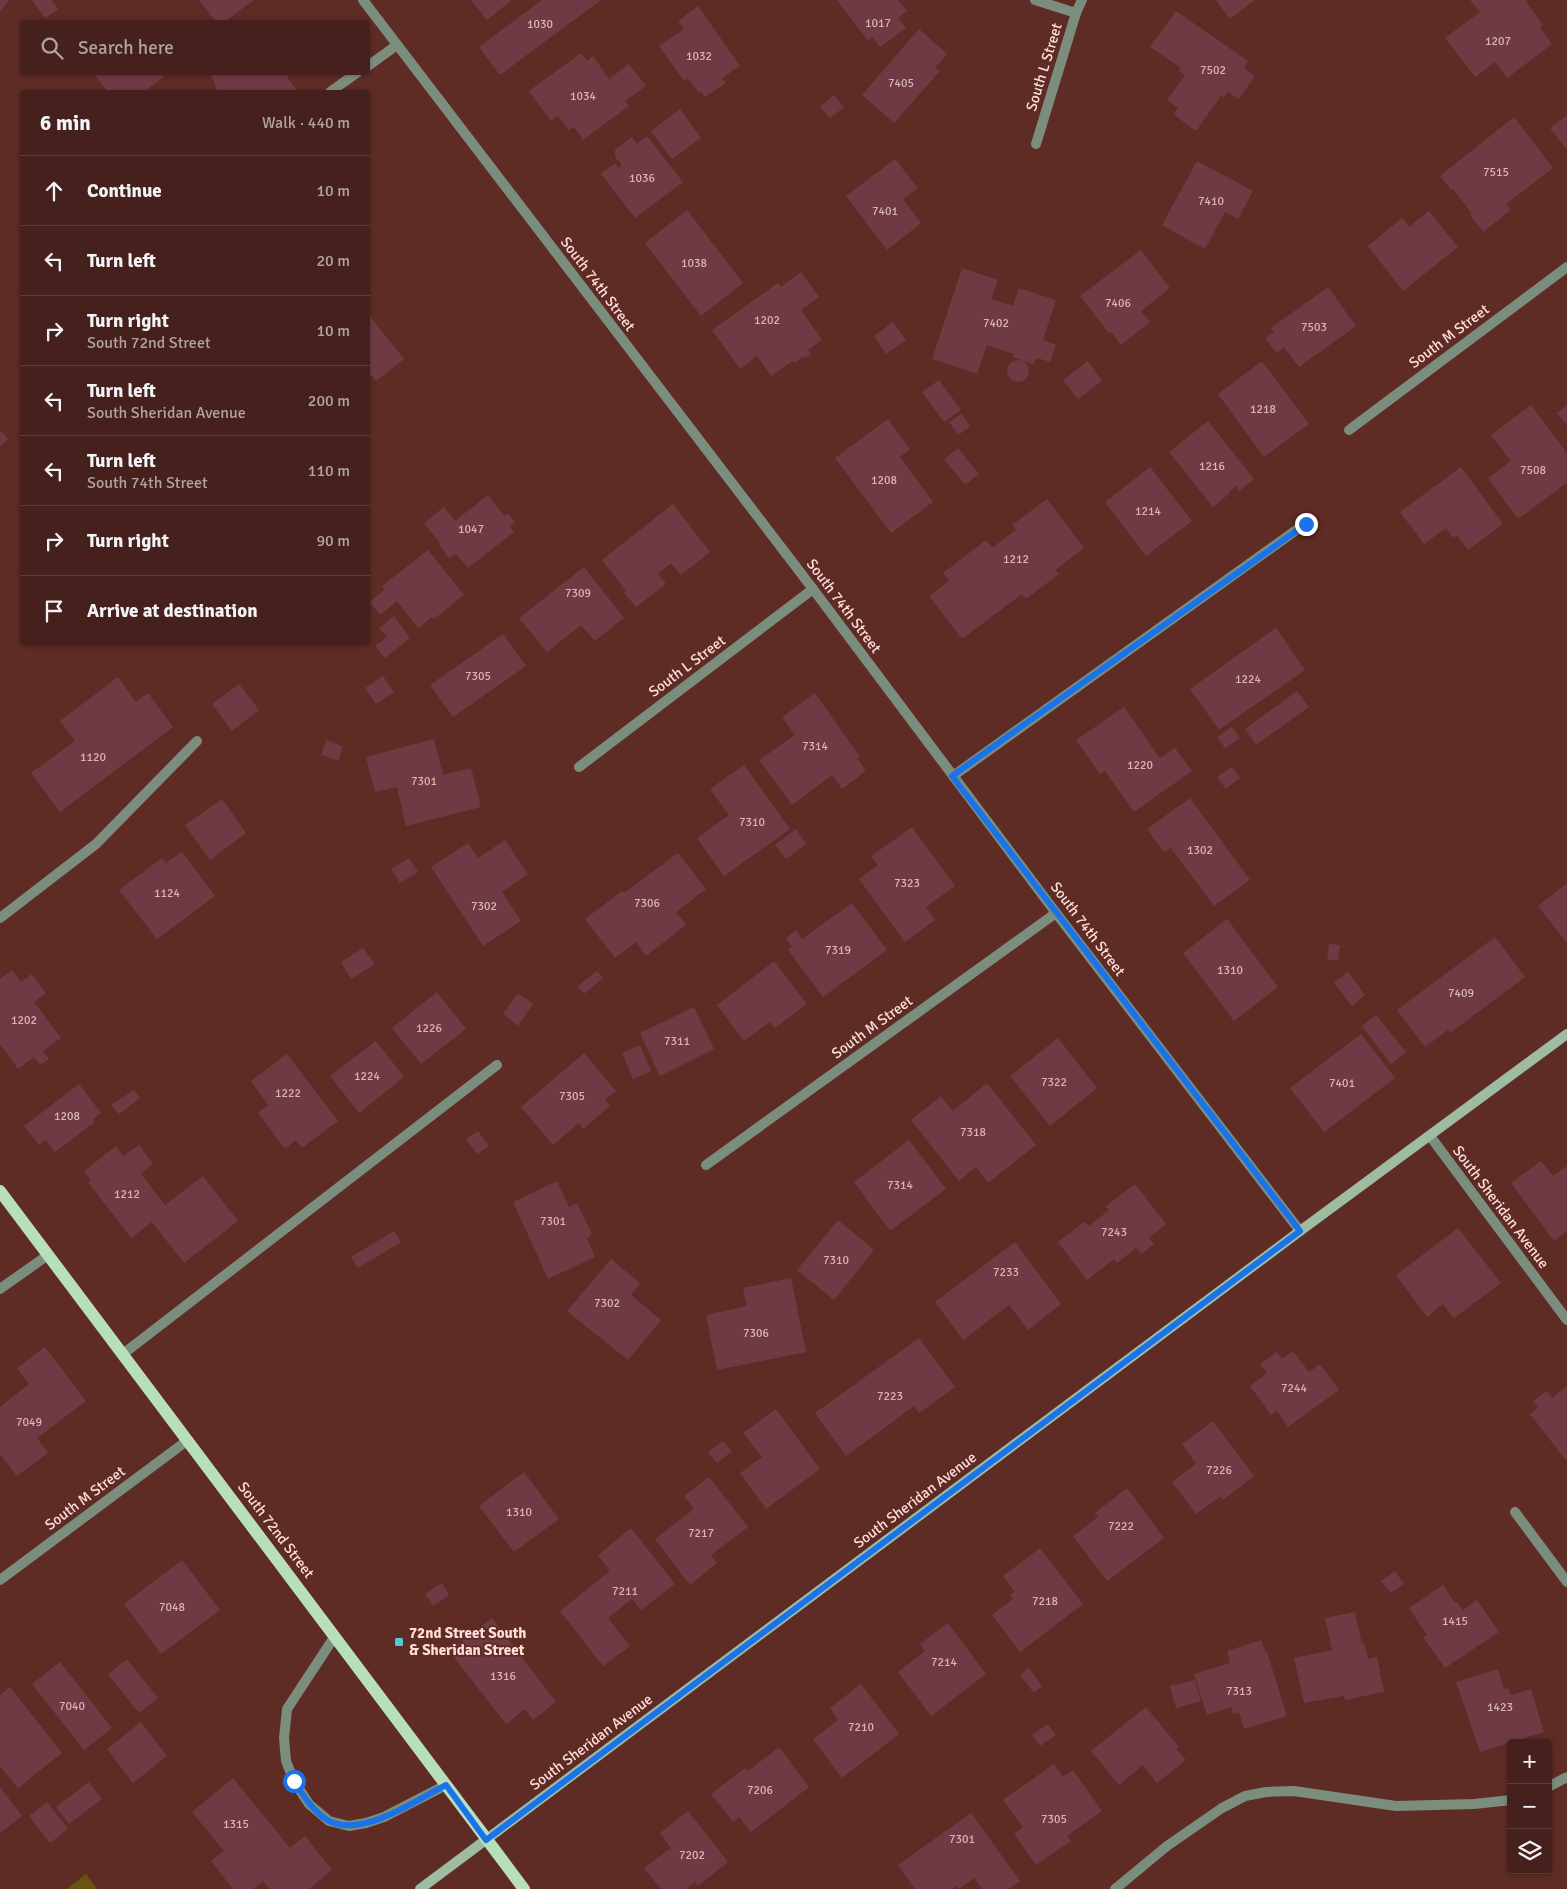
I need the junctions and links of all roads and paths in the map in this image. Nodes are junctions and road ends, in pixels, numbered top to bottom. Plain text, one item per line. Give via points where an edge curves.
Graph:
1 (363, 0) edge
2 (1035, 0) edge
3 (1082, 0) edge
4 (1076, 12) junction
5 (397, 45) junction
6 (370, 65) edge
7 (354, 75) edge
8 (333, 90) edge
9 (1036, 144) dead end
10 (1567, 267) edge
11 (1349, 430) dead end
12 (1306, 524) dead end
13 (813, 589) junction
14 (196, 741) dead end
15 (579, 768) dead end
16 (952, 776) junction
17 (1056, 913) junction
18 (0, 918) edge
19 (1567, 1034) edge
20 (497, 1065) dead end
21 (1430, 1136) junction
22 (706, 1165) dead end
23 (0, 1191) edge
24 (1300, 1231) junction
25 (48, 1255) junction
26 (0, 1289) edge
27 (1567, 1320) edge
28 (123, 1354) junction
29 (188, 1440) junction
30 (1515, 1512) dead end
31 (0, 1580) edge
32 (1567, 1582) edge
33 (334, 1636) junction
34 (1567, 1777) edge
35 (446, 1785) junction
36 (1552, 1785) edge
37 (1507, 1800) edge
38 (486, 1840) junction
39 (420, 1889) edge
40 (524, 1889) edge
41 (1115, 1889) edge

1 - 5 street, South 74th Street
2 - 4 street
3 - 4 street, South L Street
4 - 9 street, South L Street
5 - 6 street
5 - 13 street, South 74th Street
7 - 8 street
10 - 11 street, South M Street
12 - 16 street
13 - 15 street, South L Street
13 - 16 street, South 74th Street
14 - 18 street via 96,844
16 - 17 street, South 74th Street
17 - 22 street, South M Street
17 - 24 street, South 74th Street
19 - 21 street, South Sheridan Avenue
20 - 28 street
21 - 24 street, South Sheridan Avenue
21 - 27 street, South Sheridan Avenue
23 - 25 main road, South 72nd Street
24 - 38 street, South Sheridan Avenue
25 - 26 street
25 - 28 main road, South 72nd Street
28 - 29 main road, South 72nd Street
29 - 31 street, South M Street
29 - 33 main road, South 72nd Street
30 - 32 street
33 - 35 main road, South 72nd Street
33 - 35 street via 287,1709 286,1761 309,1804 329,1821 349,1826 366,1824
34 - 36 street
35 - 38 main road, South 72nd Street
37 - 41 street via 1396,1806 1294,1791 1245,1796 1167,1846
38 - 39 street, South Sheridan Avenue
38 - 40 main road, South 72nd Street

